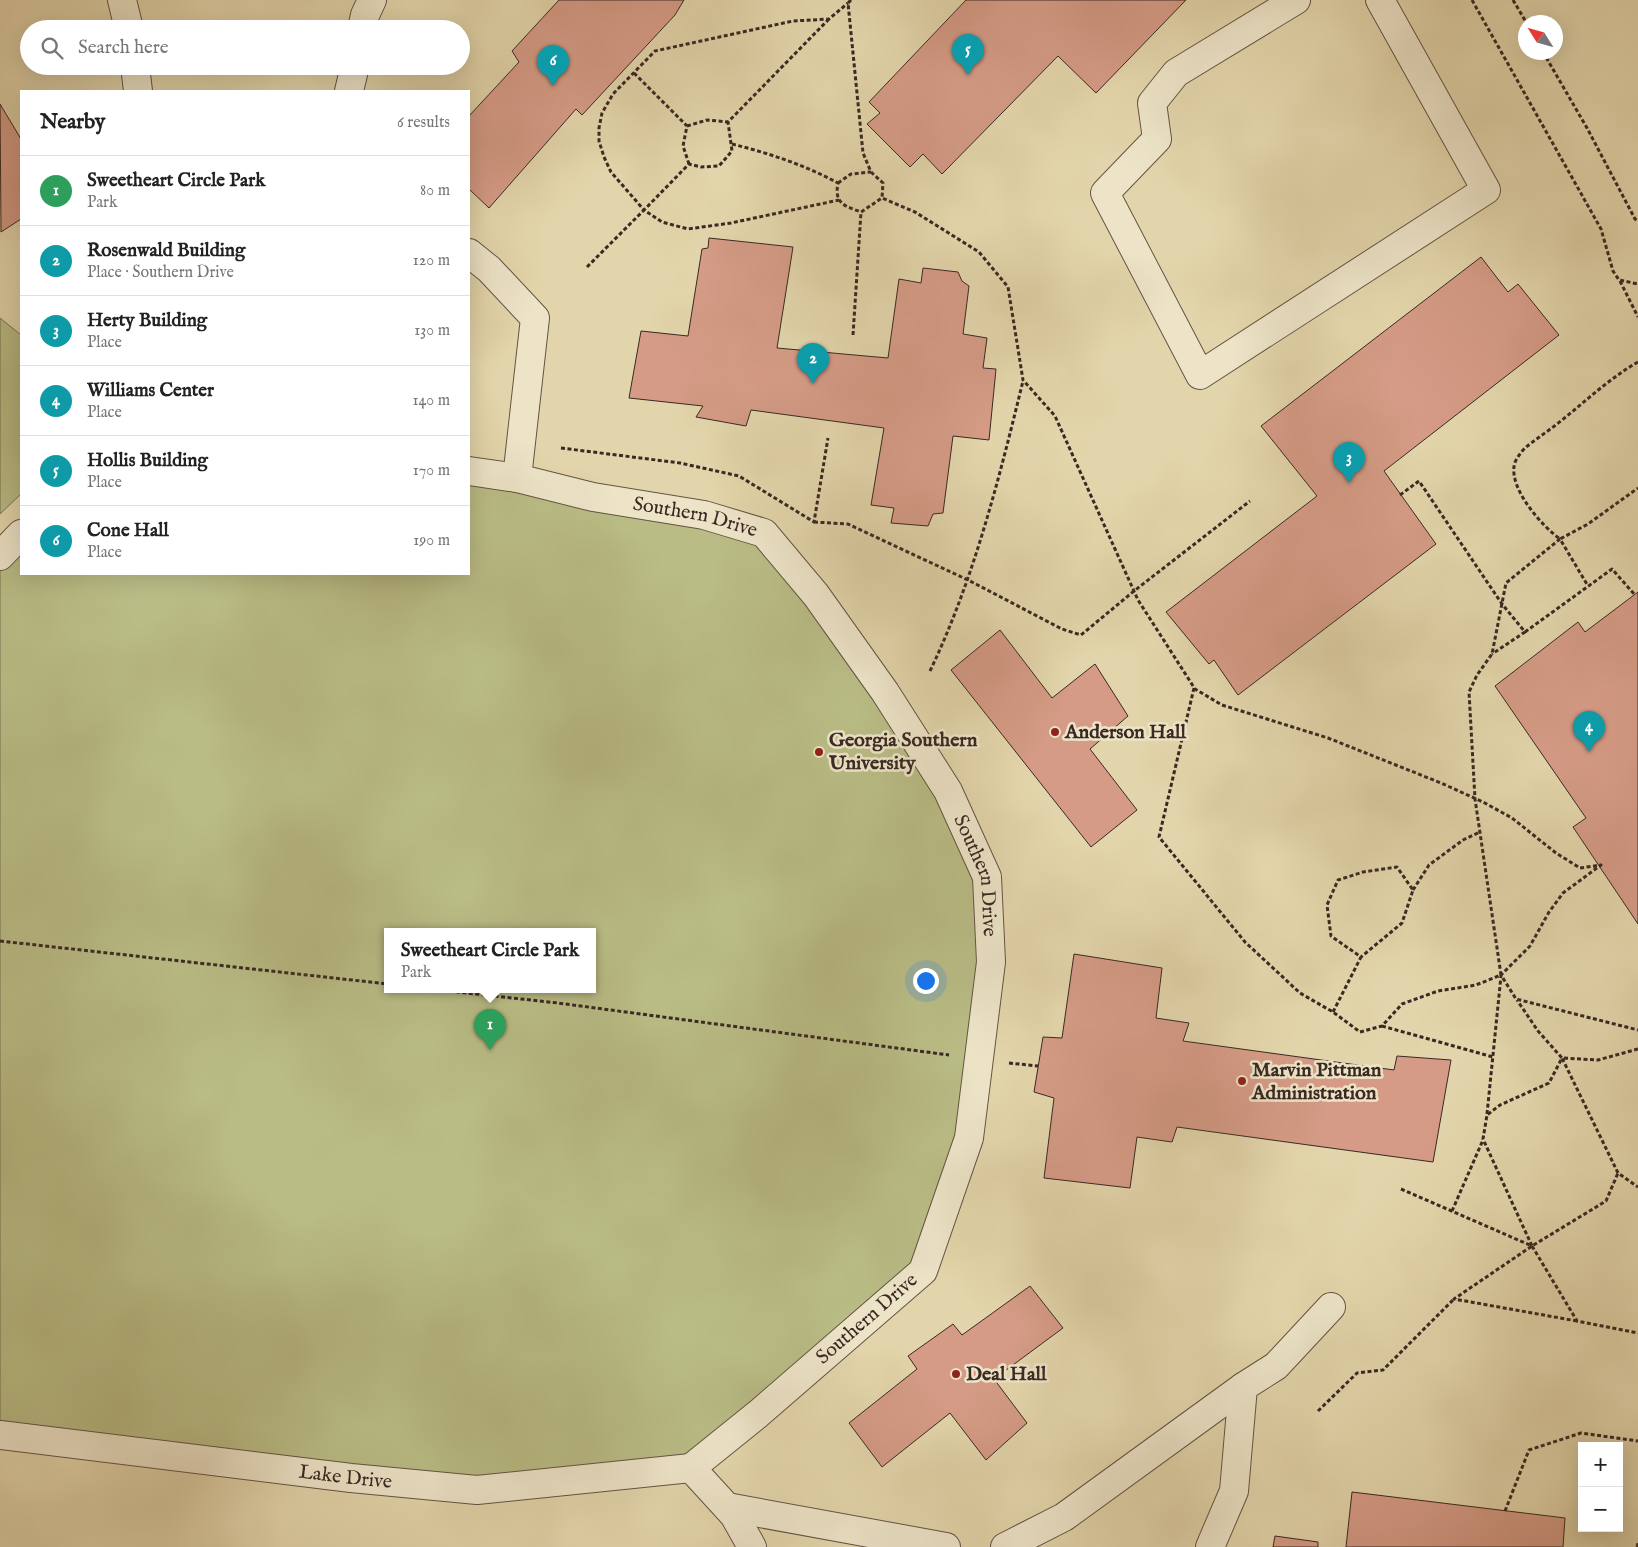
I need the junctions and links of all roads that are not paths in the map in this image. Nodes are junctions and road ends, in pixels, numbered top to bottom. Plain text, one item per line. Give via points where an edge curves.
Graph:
1 (122, 0) edge
2 (372, 0) edge
3 (1296, 0) edge
4 (1380, 0) edge
5 (127, 20) edge
6 (364, 20) edge
7 (136, 75) edge
8 (352, 75) edge
9 (138, 90) edge
10 (349, 90) edge
11 (470, 254) edge
12 (470, 471) edge
13 (517, 478) junction
14 (20, 535) edge
15 (0, 556) edge
16 (1331, 1307) dead end
17 (1243, 1387) junction
18 (0, 1435) edge
19 (691, 1468) junction
20 (726, 1507) junction
21 (752, 1547) edge
22 (946, 1547) edge
23 (1005, 1547) edge
24 (1210, 1547) edge

1 - 5 street
2 - 6 street
3 - 4 street via 1176,74 1152,103 1157,139 1105,193 1200,375 1486,190
7 - 9 street
8 - 10 street
11 - 13 street via 535,318
12 - 13 street, Southern Drive
13 - 19 street, Southern Drive via 593,497 704,515 764,533 816,595 886,692 948,792 987,877 991,962 969,1138 923,1271
14 - 15 street
16 - 17 street via 1276,1366
17 - 23 street via 1064,1517
17 - 24 street via 1234,1491
18 - 19 street, Lake Drive via 351,1478 477,1490
19 - 20 street
20 - 21 street
20 - 22 street

